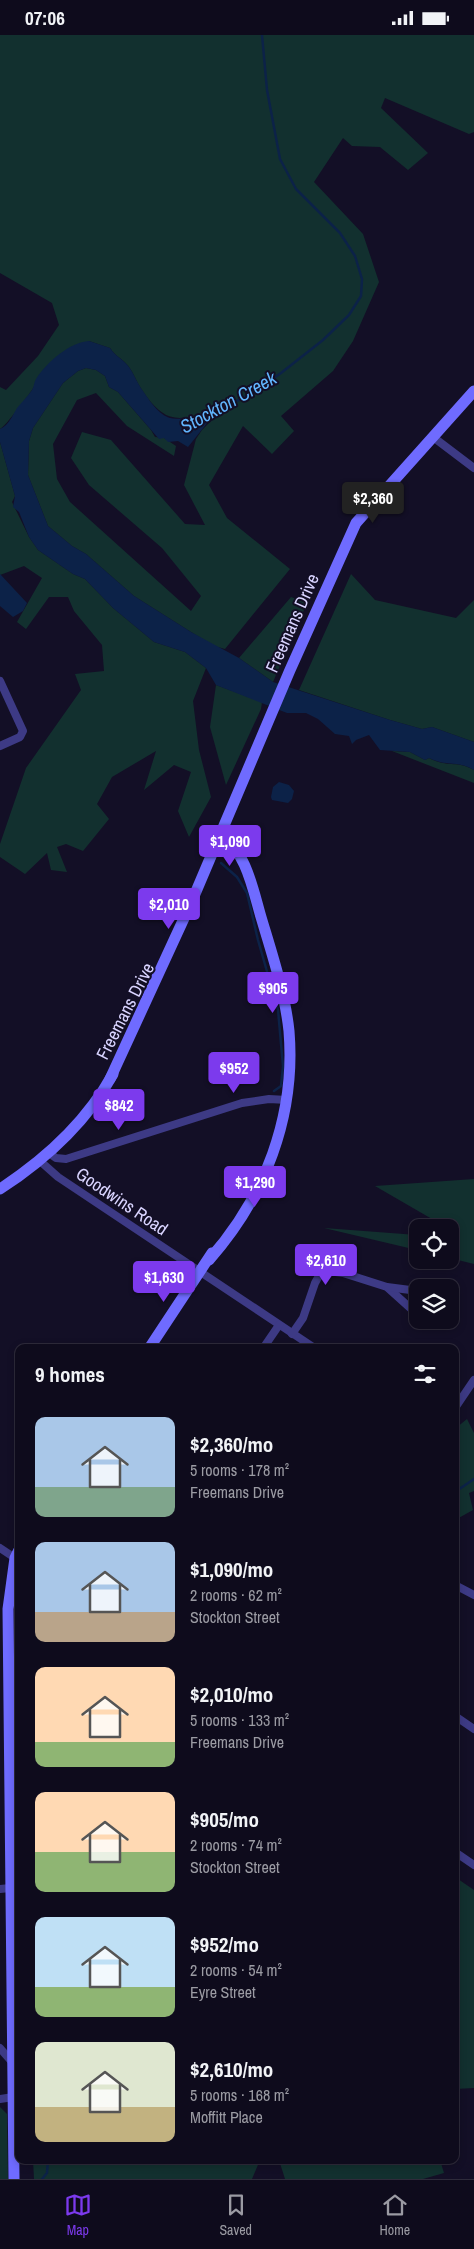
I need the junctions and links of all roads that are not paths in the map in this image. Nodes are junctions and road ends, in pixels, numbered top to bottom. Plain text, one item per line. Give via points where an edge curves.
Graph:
1 (474, 391) edge
2 (433, 437) junction
3 (474, 468) edge
4 (0, 681) edge
5 (0, 746) edge
6 (220, 835) junction
7 (287, 1100) junction
8 (45, 1157) junction
9 (0, 1189) edge
10 (200, 1273) junction
11 (387, 1287) junction
12 (409, 1290) edge
13 (409, 1307) edge
14 (279, 1325) junction
15 (292, 1334) junction
16 (152, 1344) edge
17 (266, 1344) edge
18 (308, 1344) edge
19 (474, 1380) edge
20 (459, 1402) edge
21 (0, 1548) edge
22 (15, 1553) edge
23 (15, 1566) edge
24 (459, 1587) edge
25 (474, 1595) edge
26 (459, 1719) edge
27 (474, 1729) edge
28 (459, 1855) edge
29 (474, 1865) edge
30 (5, 1888) edge
31 (0, 2048) edge
32 (12, 2062) junction
33 (13, 2097) junction
34 (0, 2099) edge
35 (14, 2179) edge

1 - 2 street, Freemans Drive
2 - 3 street
2 - 6 street, Freemans Drive via 356,523
4 - 5 street via 23,731 20,737
6 - 7 street via 230,842 244,867 278,975 289,1030
6 - 8 street, Freemans Drive via 148,1010 110,1079 79,1123
7 - 8 street via 242,1103 66,1159
7 - 10 street via 275,1143
8 - 9 street, Freemans Drive
8 - 10 street, Goodwins Road via 58,1177
10 - 14 street, Goodwins Road
10 - 16 street
11 - 12 street
11 - 13 street
11 - 15 street via 343,1273 328,1271 320,1274 303,1318
14 - 15 street, Goodwins Road
14 - 17 street
15 - 18 street, Goodwins Road
19 - 20 street
21 - 22 street
23 - 30 street via 8,1609
24 - 25 street
26 - 27 street
28 - 29 street
30 - 32 street
31 - 32 street
32 - 33 street
33 - 34 street
33 - 35 street

